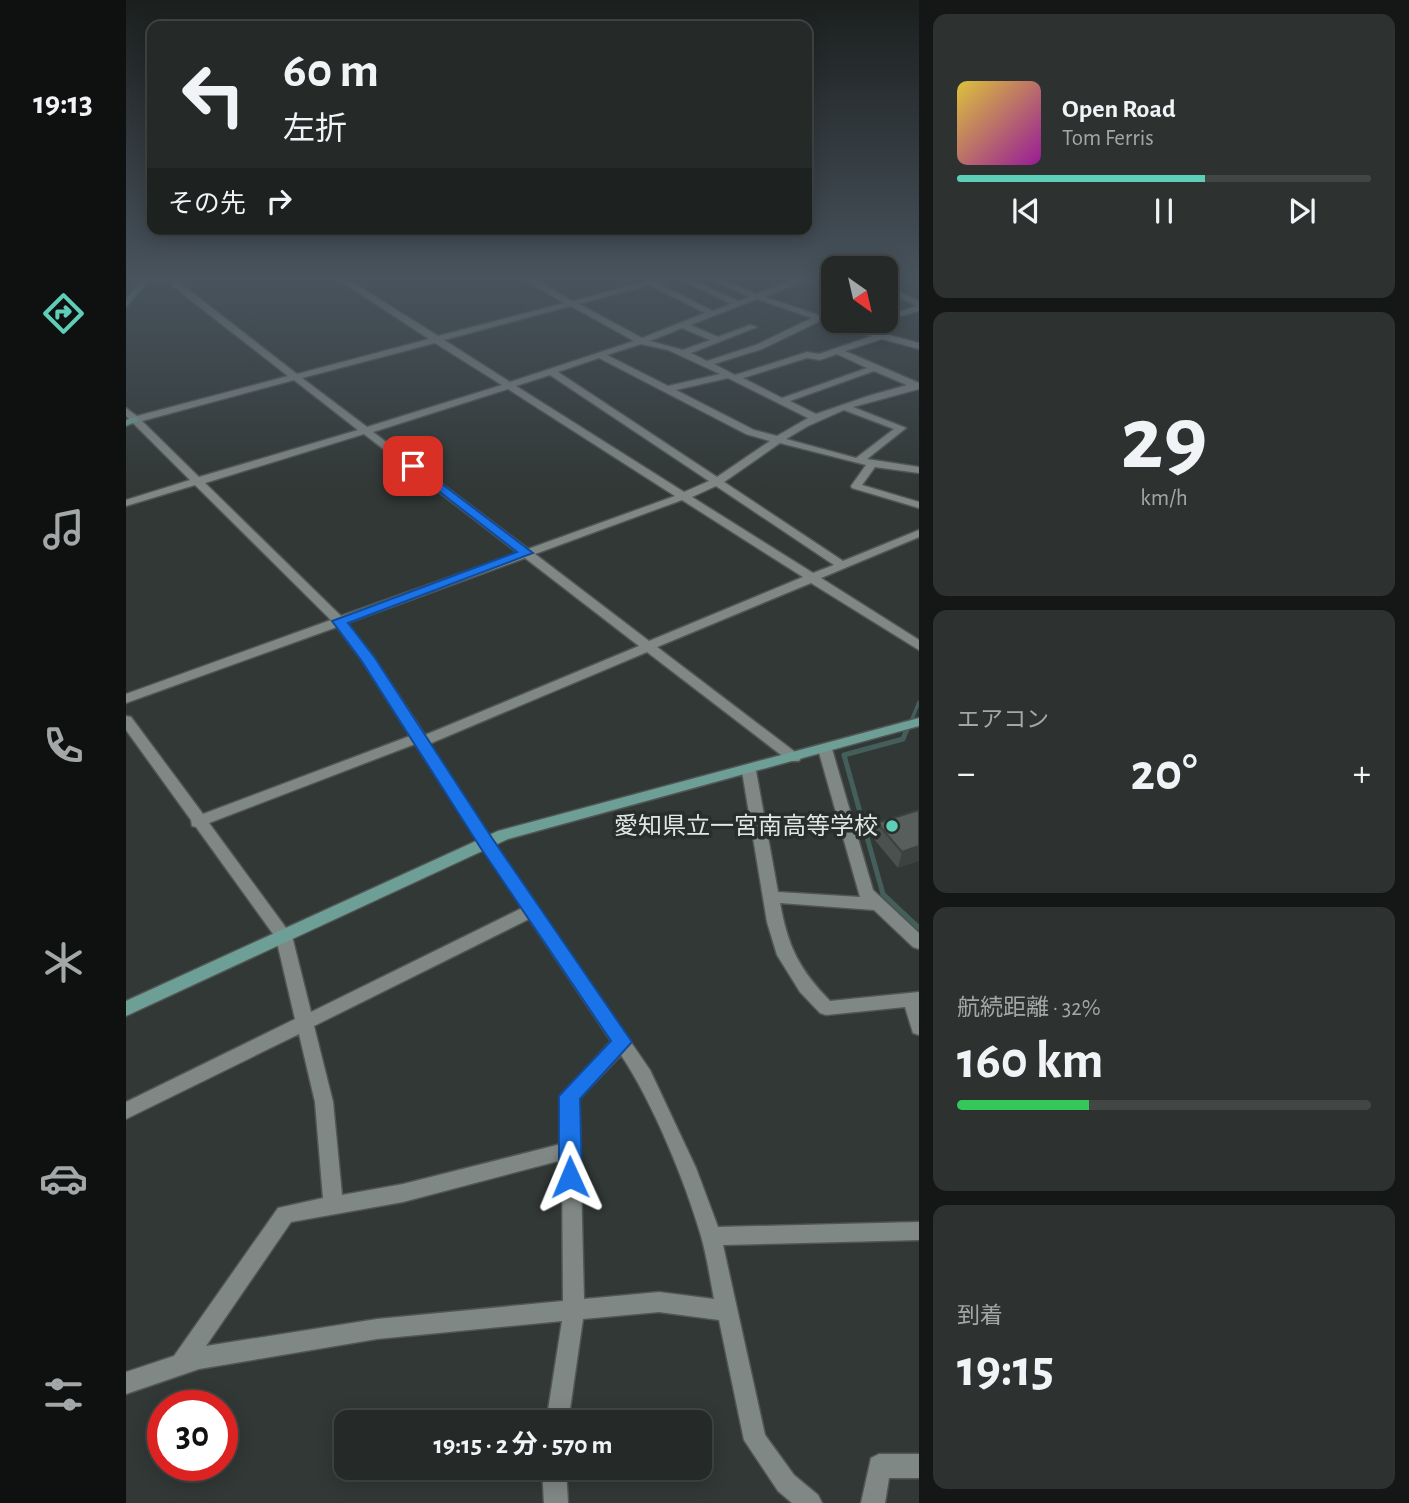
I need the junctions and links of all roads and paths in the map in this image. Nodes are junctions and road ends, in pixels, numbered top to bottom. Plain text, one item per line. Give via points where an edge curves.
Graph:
1 (258, 348) edge
2 (407, 348) edge
3 (449, 348) edge
4 (620, 348) edge
5 (666, 348) edge
6 (695, 348) edge
7 (755, 348) edge
8 (846, 348) edge
9 (837, 351) junction
10 (683, 353) junction
11 (599, 355) junction
12 (706, 364) junction
13 (874, 368) junction
14 (551, 371) junction
15 (732, 377) junction
16 (296, 378) junction
17 (507, 386) junction
18 (918, 386) edge
19 (665, 390) junction
20 (782, 401) junction
21 (847, 408) junction
22 (129, 418) edge
23 (818, 419) junction
24 (369, 432) junction
25 (776, 442) junction
26 (858, 461) junction
27 (873, 463) junction
28 (919, 470) edge
29 (198, 482) junction
30 (719, 482) junction
31 (681, 498) junction
32 (126, 503) edge
33 (919, 505) edge
34 (919, 533) edge
35 (527, 553) junction
36 (842, 565) junction
37 (810, 579) junction
38 (339, 621) junction
39 (919, 646) edge
40 (648, 647) junction
41 (126, 699) edge
42 (126, 720) edge
43 (919, 722) edge
44 (421, 739) junction
45 (825, 749) junction
46 (794, 758) junction
47 (749, 771) junction
48 (197, 822) junction
49 (486, 843) junction
50 (771, 897) junction
51 (877, 904) junction
52 (533, 911) junction
53 (284, 936) junction
54 (919, 943) edge
55 (915, 1000) edge
56 (126, 1009) edge
57 (306, 1021) junction
58 (919, 1027) edge
59 (622, 1042) junction
60 (126, 1111) edge
61 (570, 1150) junction
62 (333, 1205) junction
63 (919, 1231) edge
64 (711, 1236) junction
65 (727, 1311) junction
66 (574, 1312) junction
67 (182, 1363) junction
68 (126, 1383) edge
69 (558, 1410) edge
70 (919, 1466) edge
71 (555, 1480) edge
72 (556, 1503) edge
73 (810, 1503) edge
74 (873, 1503) edge

1 - 16 street
2 - 16 street
3 - 17 street
4 - 11 street
5 - 10 street
6 - 10 street
7 - 12 street
8 - 9 street
9 - 13 street
9 - 15 street
10 - 12 street
11 - 14 street
11 - 19 street
12 - 15 street
13 - 18 street
13 - 20 street
14 - 17 street
14 - 30 street
15 - 19 street
15 - 20 street
16 - 22 street
16 - 24 street
17 - 24 street
17 - 31 street
18 - 21 street
19 - 25 street
20 - 23 street
21 - 23 street
21 - 26 street via 901,428
22 - 29 street
23 - 25 street
24 - 29 street
24 - 35 street
25 - 26 street
25 - 30 street
26 - 27 street
27 - 28 street
27 - 33 street via 856,486
29 - 32 street
29 - 38 street
30 - 31 street
30 - 36 street
31 - 35 street
31 - 37 street
34 - 36 street
35 - 38 street
35 - 40 street
36 - 37 street
37 - 39 street
37 - 40 street
38 - 41 street
38 - 44 street
40 - 44 street
40 - 46 street
42 - 48 street
43 - 45 street
44 - 48 street
44 - 49 street
45 - 46 street
45 - 51 street via 866,893
46 - 47 street
47 - 49 street
47 - 50 street
48 - 53 street
49 - 52 street
49 - 53 street
50 - 51 street
50 - 55 street via 785,956 826,1008
51 - 54 street
52 - 57 street
52 - 59 street
53 - 56 street
53 - 57 street
55 - 58 street
57 - 60 street
57 - 62 street via 324,1102
59 - 61 street via 570,1096
59 - 64 street via 644,1075
61 - 62 street via 403,1193
61 - 66 street
62 - 67 street via 285,1214
63 - 64 street
64 - 65 street
65 - 66 street via 659,1303
65 - 73 street via 755,1440 786,1483
66 - 67 street via 377,1329
66 - 69 street
67 - 68 street
70 - 74 street via 879,1466
71 - 72 street

